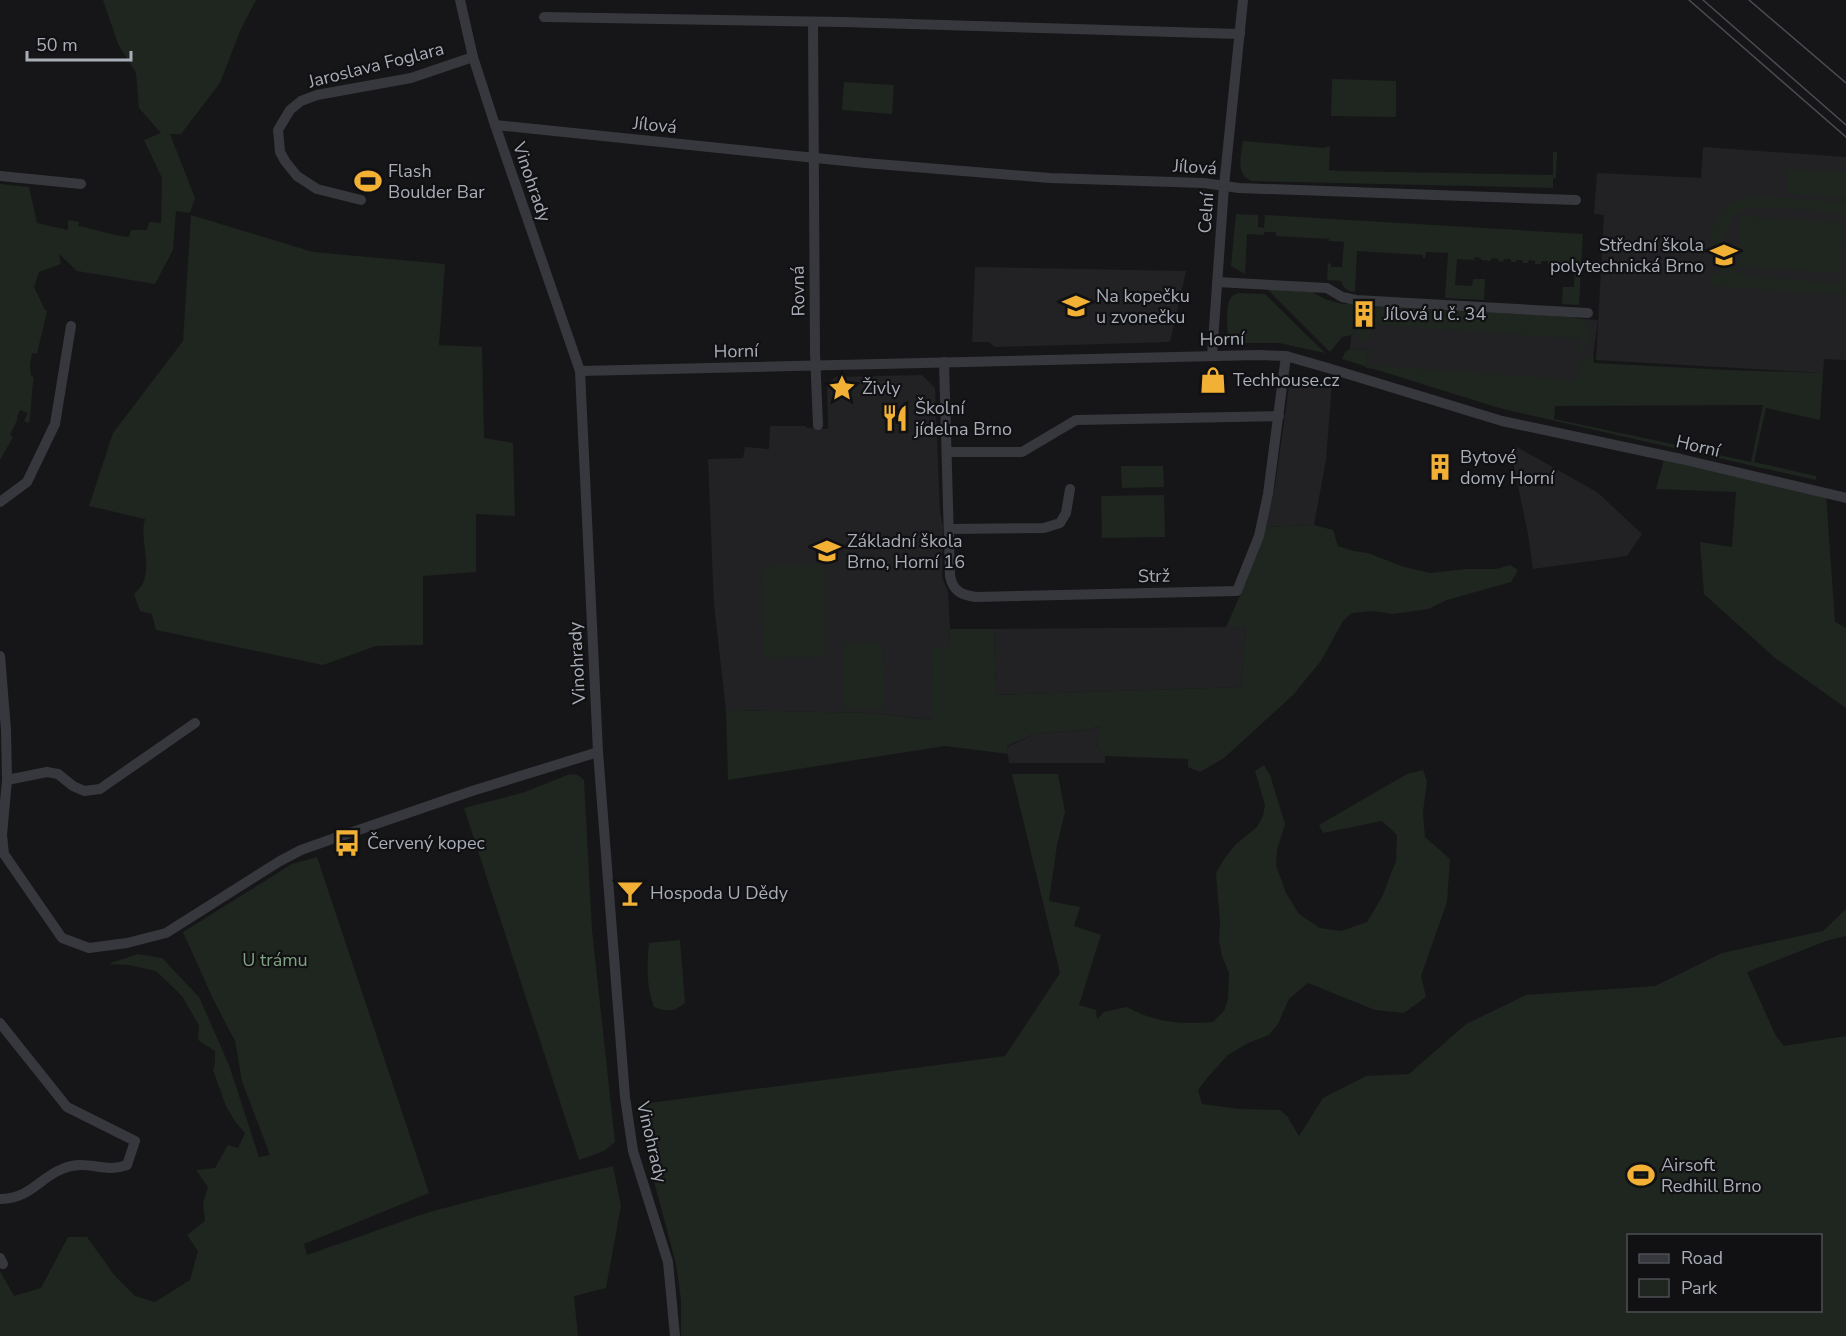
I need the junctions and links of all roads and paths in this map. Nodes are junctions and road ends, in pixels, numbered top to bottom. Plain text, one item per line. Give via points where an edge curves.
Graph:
1 (460, 0) edge
2 (1243, 0) edge
3 (544, 17) dead end
4 (813, 22) junction
5 (1240, 34) junction
6 (473, 57) junction
7 (495, 125) junction
8 (813, 157) junction
9 (0, 176) edge
10 (81, 183) dead end
11 (1224, 186) junction
12 (361, 200) dead end
13 (1576, 200) dead end
14 (1217, 282) junction
15 (1588, 313) dead end
16 (71, 326) dead end
17 (1212, 356) junction
18 (1286, 356) junction
19 (944, 362) junction
20 (816, 365) junction
21 (580, 371) junction
22 (1279, 416) junction
23 (818, 425) dead end
24 (947, 453) junction
25 (1070, 489) dead end
26 (1846, 498) edge
27 (0, 502) edge
28 (949, 529) junction
29 (0, 656) edge
30 (195, 723) dead end
31 (598, 752) junction
32 (7, 780) junction
33 (0, 1023) edge
34 (0, 1199) edge
35 (675, 1336) edge

1 - 6 street, Vinohrady
2 - 5 street, Celní
3 - 4 street
4 - 5 street
4 - 8 street
5 - 11 street, Celní
6 - 7 street, Vinohrady
6 - 12 street, Jaroslava Foglara via 411,78 317,94 290,110 278,130 285,161 297,176 317,189
7 - 8 street, Jílová
7 - 21 street, Vinohrady
8 - 11 street, Jílová via 1050,178
8 - 20 street, Rovná
9 - 10 street
11 - 13 street, Jílová
11 - 14 street, Celní
14 - 15 street via 1327,288 1356,300
14 - 17 street, Celní
16 - 27 street via 55,424 27,482
17 - 18 street, Horní
17 - 19 street, Horní
18 - 22 street, Strž
18 - 26 street, Horní via 1502,421
19 - 20 street, Horní
19 - 24 street, Strž
20 - 21 street, Horní
20 - 23 street, Rovná
21 - 31 street, Vinohrady
22 - 24 street via 1076,420 1022,452
22 - 28 street, Strž via 1259,536 1237,591 961,595 950,576
24 - 28 street, Strž
25 - 28 street via 1060,523 1044,528
29 - 32 street
30 - 32 street via 99,789 84,791 58,774 47,772
31 - 32 street via 301,850 166,933 90,948 62,938 4,854
31 - 35 street, Vinohrady via 625,1097 633,1151 668,1262
33 - 34 street via 67,1107 135,1141 127,1165 116,1169 84,1164 62,1169 24,1195

